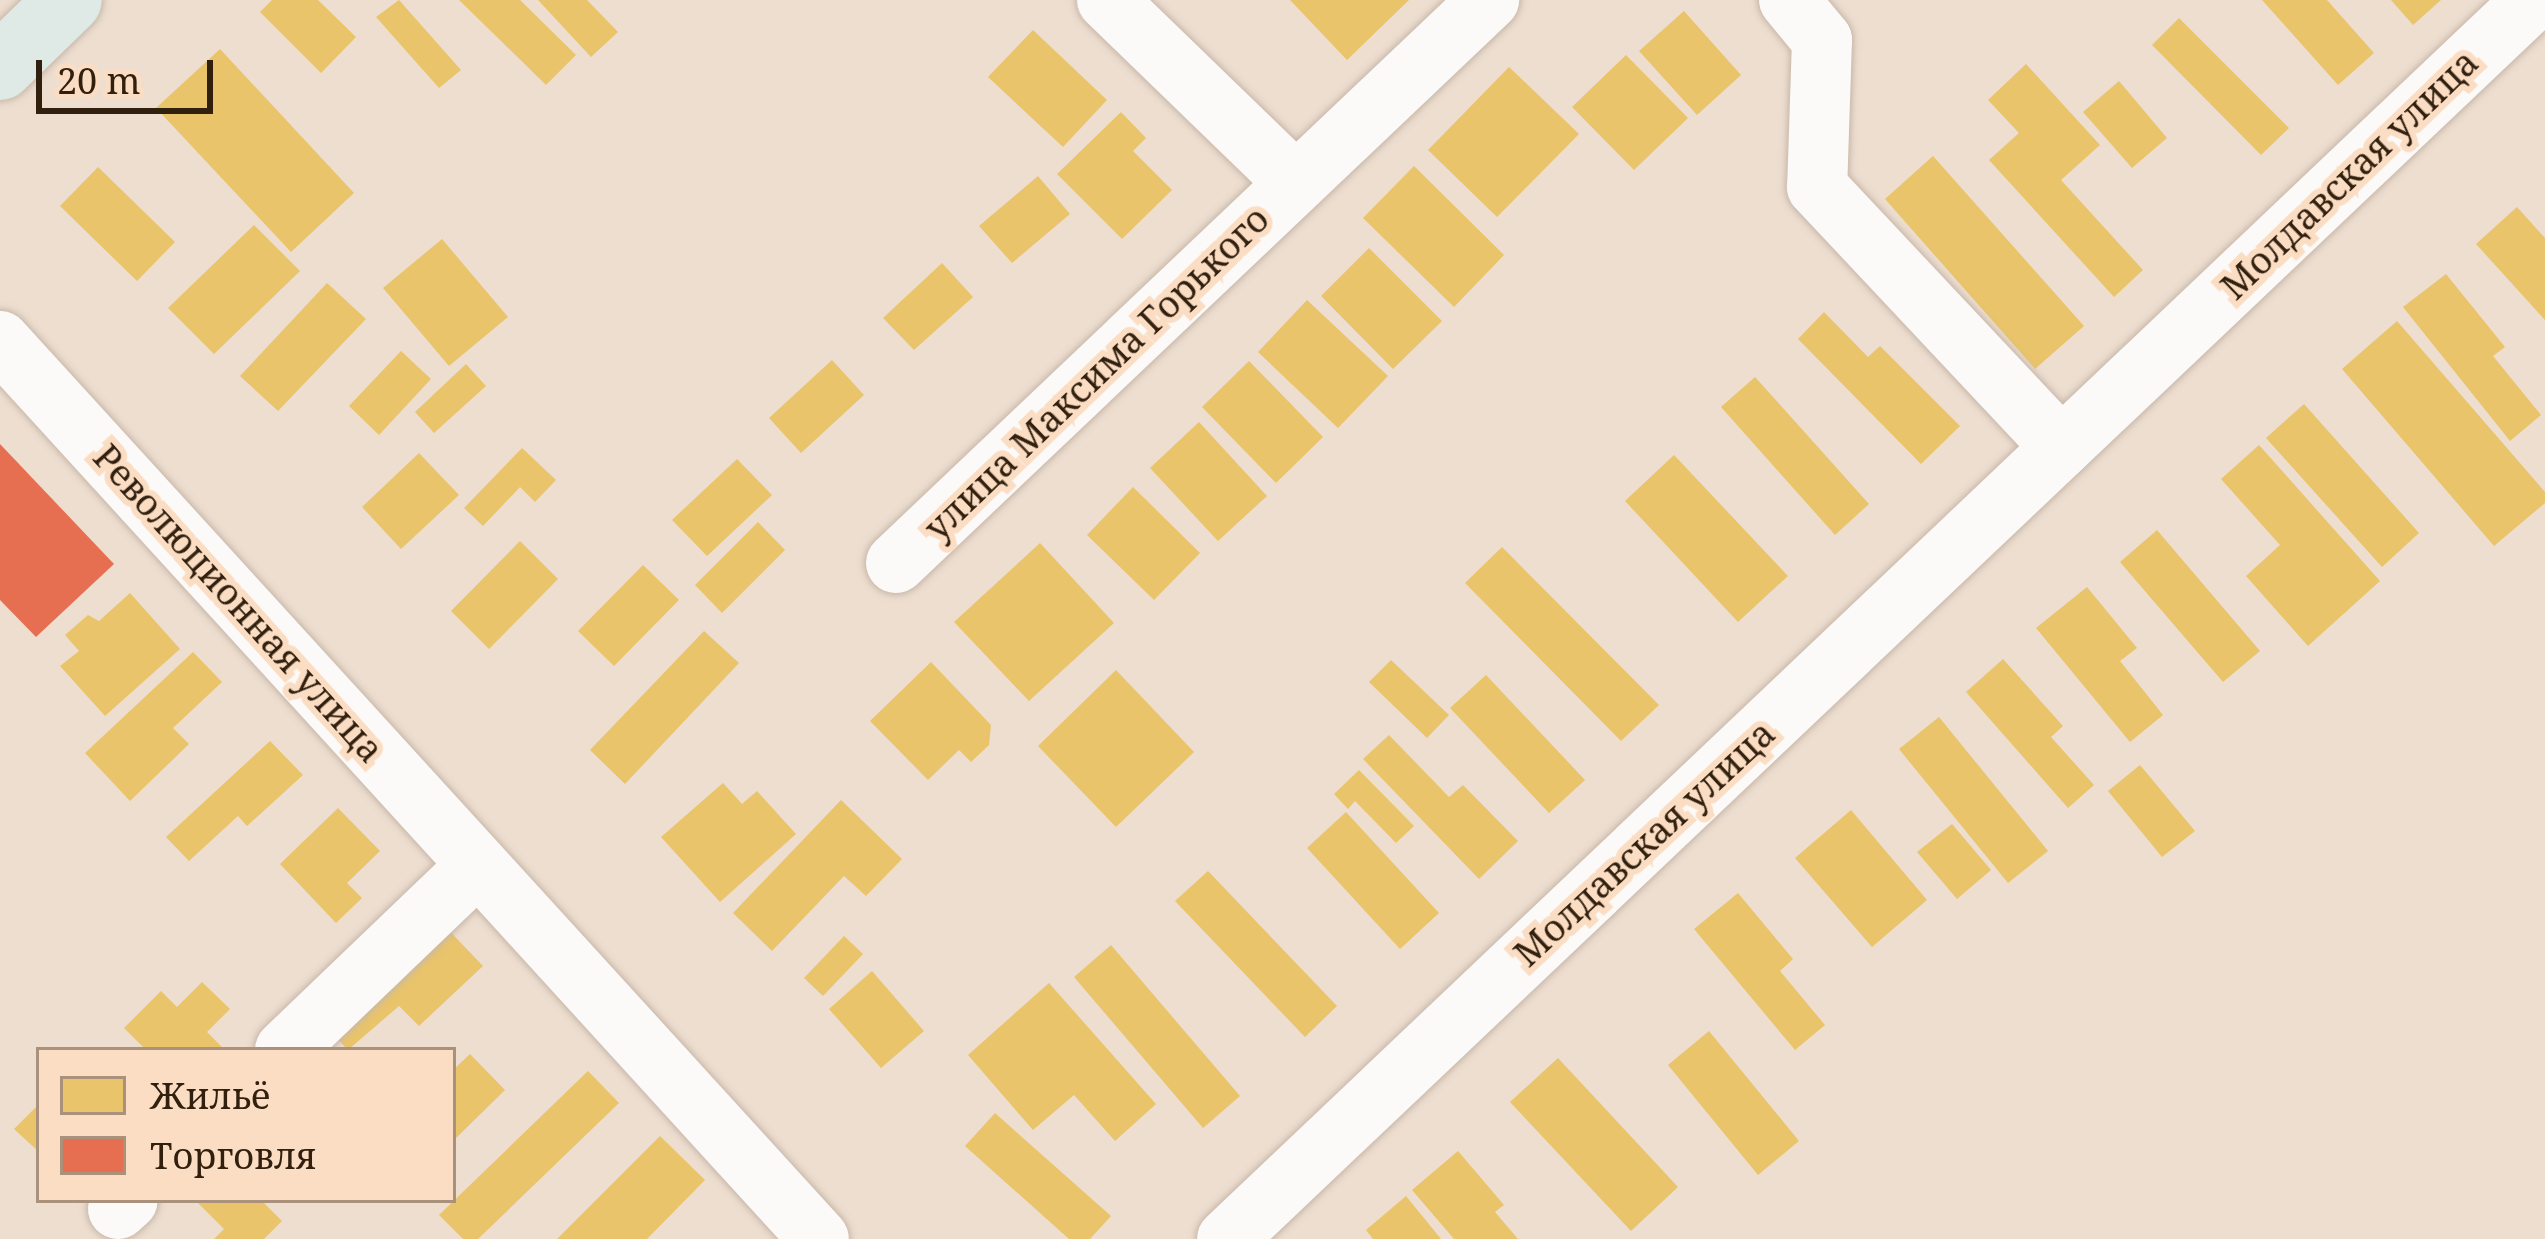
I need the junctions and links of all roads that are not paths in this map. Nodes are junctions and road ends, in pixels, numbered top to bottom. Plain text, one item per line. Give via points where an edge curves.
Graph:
1 (69, 0) edge
2 (1107, 0) edge
3 (1489, 0) edge
4 (1789, 0) edge
5 (2533, 0) edge
6 (0, 67) edge
7 (1296, 183) junction
8 (0, 341) edge
9 (2061, 447) junction
10 (896, 563) dead end
11 (478, 865) junction
12 (288, 1047) edge
13 (819, 1239) edge
14 (1227, 1239) edge

1 - 6 main road
2 - 7 street, улица Максима Горького
3 - 7 street, улица Максима Горького
4 - 9 street via 1822,40 1817,188
5 - 9 street, Молдавская улица
7 - 10 street, улица Максима Горького
8 - 11 street, Революционная улица
9 - 14 street, Молдавская улица
11 - 12 street
11 - 13 street, Революционная улица

